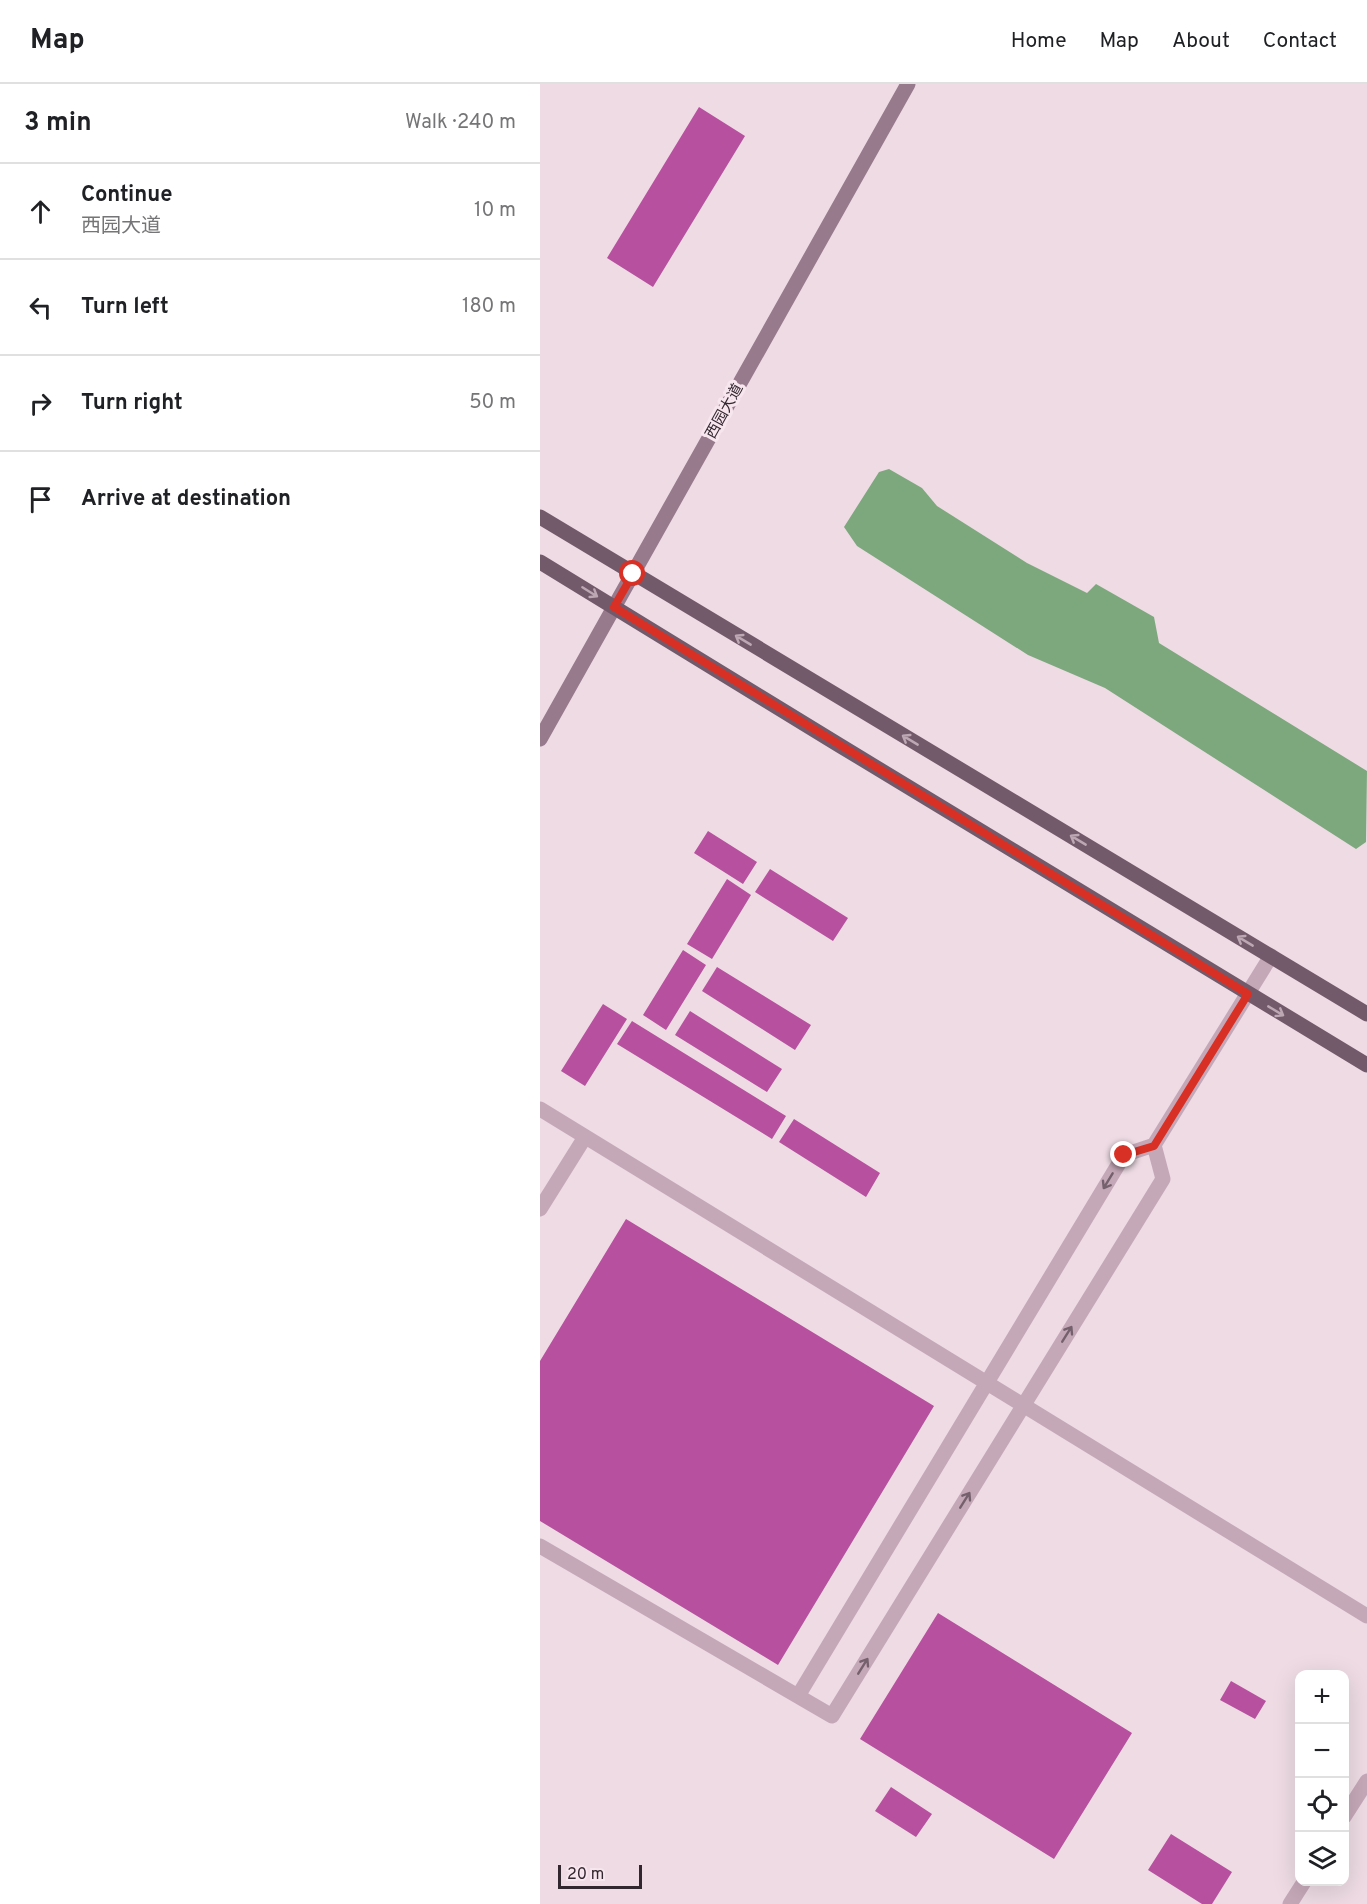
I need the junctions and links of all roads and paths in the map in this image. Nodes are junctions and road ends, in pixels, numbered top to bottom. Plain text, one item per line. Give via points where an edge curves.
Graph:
1 (908, 84) edge
2 (540, 517) edge
3 (540, 562) edge
4 (633, 574) junction
5 (614, 607) junction
6 (540, 739) edge
7 (1271, 957) junction
8 (1248, 994) junction
9 (1367, 1014) edge
10 (1367, 1065) edge
11 (540, 1109) edge
12 (585, 1137) junction
13 (1154, 1146) junction
14 (540, 1209) edge
15 (987, 1383) junction
16 (1023, 1405) junction
17 (540, 1546) edge
18 (1367, 1616) edge
19 (798, 1696) junction
20 (1367, 1781) edge
21 (1349, 1809) edge
22 (1301, 1886) edge
23 (1290, 1904) edge

1 - 4 street, 西园大道
2 - 4 main road
3 -> 5 main road
4 - 5 street, 西园大道
7 -> 4 main road
5 - 6 street, 西园大道
5 - 8 main road
7 - 8 lane
7 - 9 main road
8 -> 10 main road
8 - 13 lane
11 - 12 lane
12 - 14 lane
12 - 15 lane
13 -> 15 lane via 1124,1155
16 -> 13 lane via 1163,1179
15 - 16 lane
15 - 19 lane
16 - 18 lane
19 -> 16 lane via 832,1716
17 - 19 lane
20 - 21 lane
22 - 23 lane

